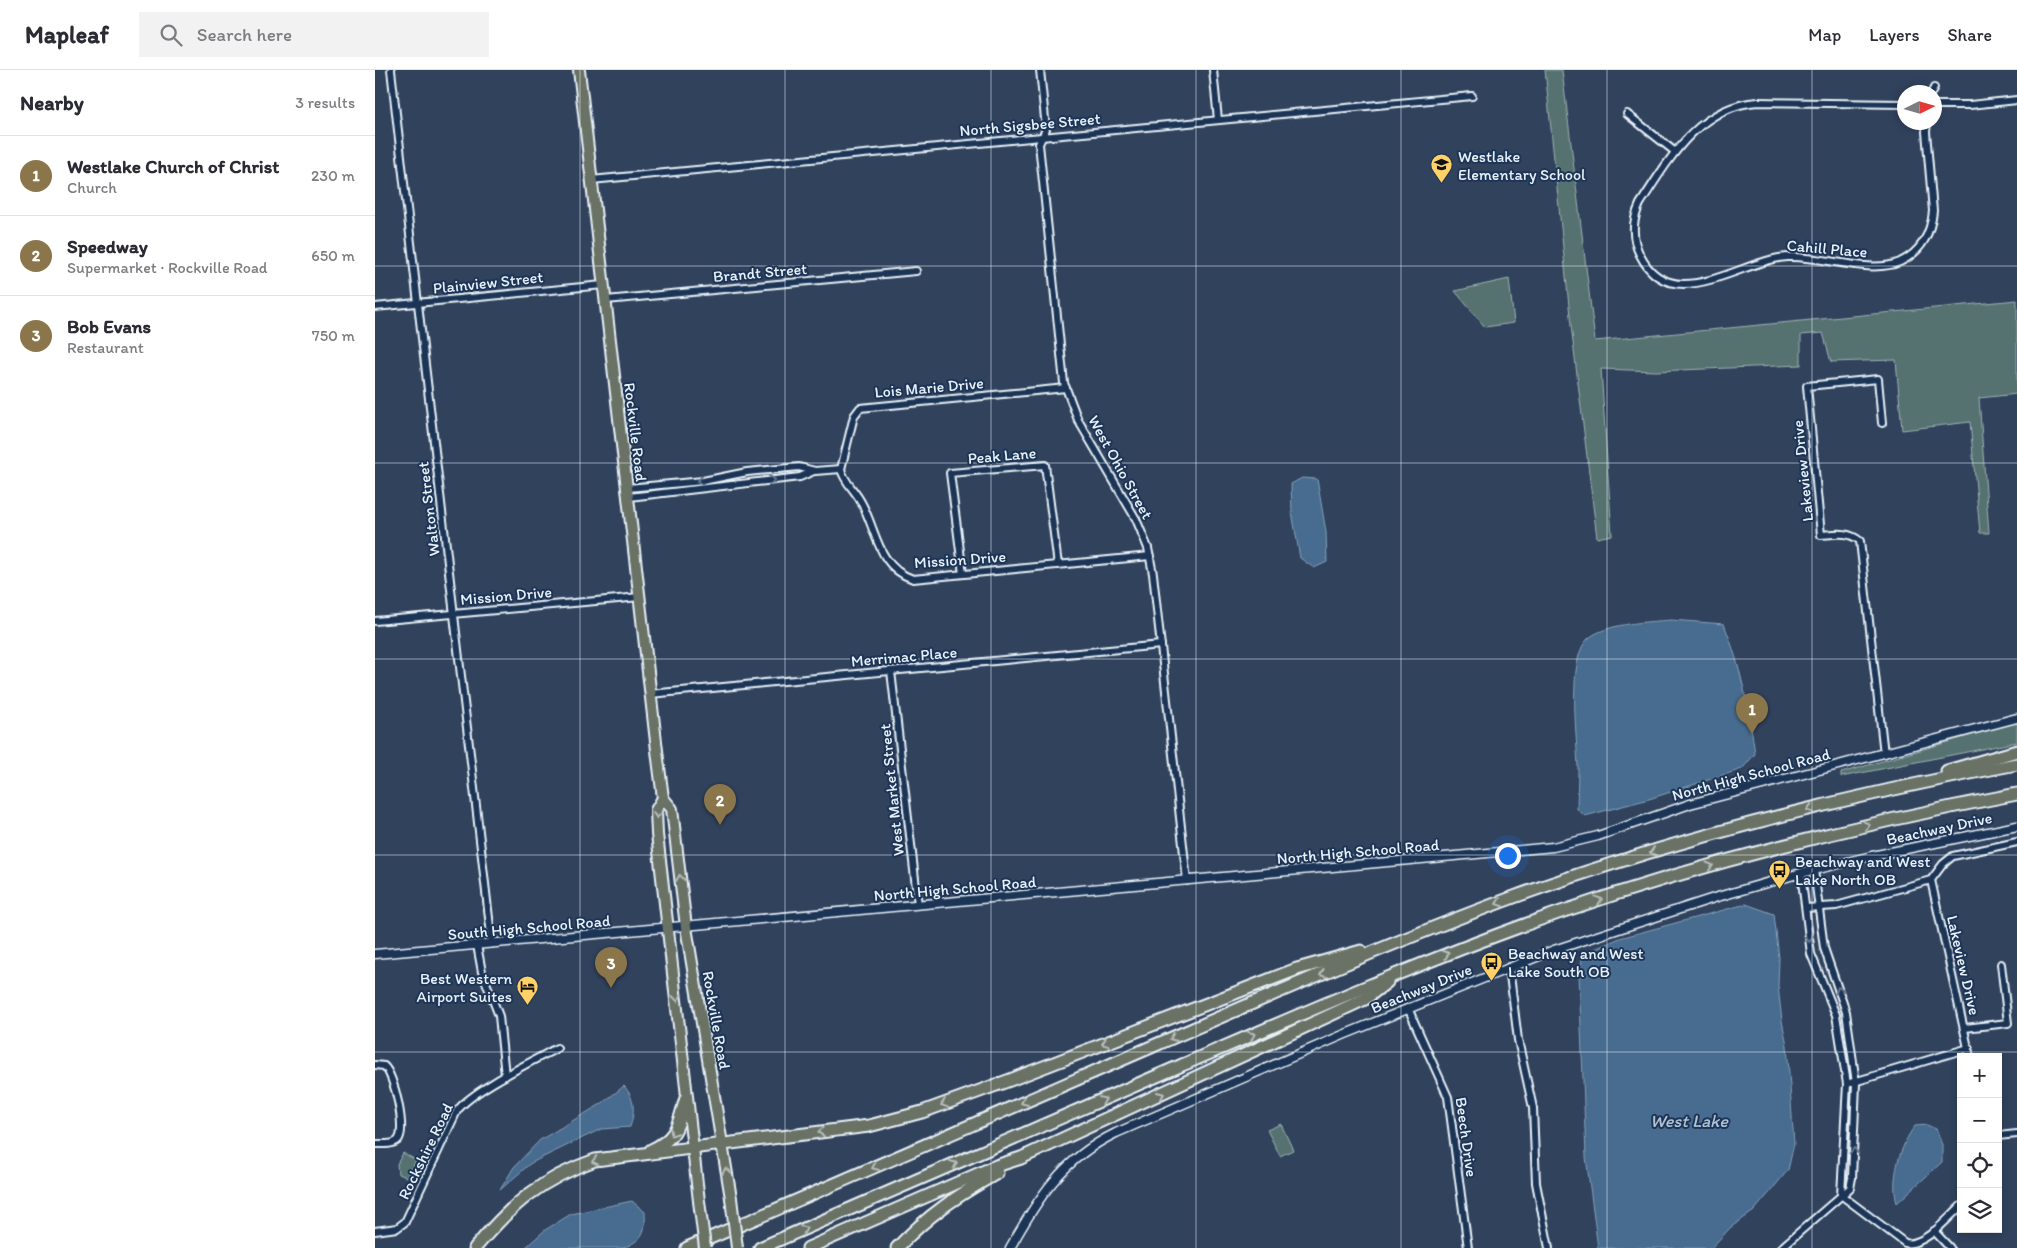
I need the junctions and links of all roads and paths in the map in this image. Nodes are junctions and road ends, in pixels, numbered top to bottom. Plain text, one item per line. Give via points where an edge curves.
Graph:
1 (391, 70) edge
2 (579, 70) edge
3 (1039, 70) edge
4 (1213, 70) edge
5 (1472, 96) dead end
6 (2017, 100) edge
7 (1897, 104) edge
8 (1942, 104) edge
9 (1627, 114) dead end
10 (1218, 120) junction
11 (1927, 130) edge
12 (1042, 136) junction
13 (1674, 151) junction
14 (591, 180) junction
15 (916, 271) dead end
16 (603, 285) junction
17 (606, 300) junction
18 (418, 303) junction
19 (375, 307) edge
20 (1066, 388) junction
21 (1882, 423) dead end
22 (841, 469) junction
23 (629, 493) junction
24 (1150, 556) junction
25 (1058, 565) junction
26 (963, 574) junction
27 (640, 597) junction
28 (454, 614) junction
29 (375, 621) edge
30 (1161, 645) junction
31 (891, 671) junction
32 (650, 694) junction
33 (2017, 718) edge
34 (2017, 751) edge
35 (1884, 754) junction
36 (2017, 764) edge
37 (2017, 794) edge
38 (1857, 797) junction
39 (663, 798) junction
40 (2017, 826) edge
41 (2017, 842) edge
42 (1814, 870) junction
43 (1801, 874) junction
44 (1931, 880) junction
45 (1187, 881) junction
46 (918, 905) junction
47 (1819, 907) junction
48 (1806, 908) junction
49 (686, 927) junction
50 (668, 928) junction
51 (1416, 934) junction
52 (493, 944) junction
53 (477, 945) junction
54 (375, 954) edge
55 (2001, 964) dead end
56 (1509, 967) junction
57 (1401, 972) junction
58 (1408, 1008) junction
59 (1965, 1028) junction
60 (557, 1048) dead end
61 (1969, 1048) junction
62 (1970, 1053) edge
63 (375, 1065) edge
64 (505, 1076) junction
65 (1856, 1081) junction
66 (1847, 1084) junction
67 (686, 1098) junction
68 (2017, 1134) edge
69 (2002, 1136) edge
70 (375, 1144) edge
71 (722, 1145) junction
72 (693, 1148) junction
73 (643, 1154) junction
74 (1021, 1158) junction
75 (1841, 1195) junction
76 (1957, 1210) edge
77 (375, 1231) edge
78 (1934, 1231) junction
79 (1905, 1245) edge
80 (475, 1248) edge
81 (687, 1248) edge
82 (705, 1248) edge
83 (737, 1248) edge
84 (760, 1248) edge
85 (808, 1248) edge
86 (897, 1248) edge
87 (1010, 1248) edge
88 (1468, 1248) edge
89 (1549, 1248) edge
90 (1781, 1248) edge
91 (1950, 1248) edge

1 - 18 street, Walton Street
2 - 14 main road, Rockville Road
3 - 12 street, West Ohio Street via 1046,129
4 - 10 street
5 - 10 street, North Sigsbee Street
6 - 8 street
7 - 13 street, Cahill Place via 1746,103 1708,119
9 - 13 street
10 - 12 street, North Sigsbee Street
11 - 13 street, Cahill Place via 1933,211 1927,236 1913,254 1886,266 1785,257 1762,261 1702,283 1681,284 1663,278 1641,257 1635,239 1635,221 1640,204
12 - 14 street, North Sigsbee Street
12 - 20 street, West Ohio Street via 1039,144
14 - 16 main road, Rockville Road
15 - 17 street, Brandt Street
16 - 17 main road, Rockville Road
16 - 18 street, Plainview Street
17 - 23 main road, Rockville Road
18 - 19 street, Plainview Street
18 - 28 street, Walton Street
20 - 22 street, Lois Marie Drive via 860,408 854,416
20 - 24 street, West Ohio Street via 1078,420 1136,520
21 - 35 street, Lakeview Drive via 1878,379 1807,386 1821,534 1845,533 1860,541
22 - 23 street via 815,471 799,467 747,472
22 - 26 street, Mission Drive via 868,515 883,556 893,568 913,579
23 - 27 main road, Rockville Road
24 - 25 street, Mission Drive
24 - 30 street, West Ohio Street
25 - 26 street, Mission Drive
25 - 26 street, Peak Lane via 1045,465 950,473
27 - 28 street, Mission Drive
27 - 32 main road, Rockville Road
28 - 29 street, Mission Drive
28 - 52 street, Walton Street
30 - 31 street, Merrimac Place
30 - 45 street, West Ohio Street
31 - 32 street, Merrimac Place
31 - 46 street, West Market Street
32 - 39 main road, Rockville Road
33 - 35 street, North High School Road
34 - 38 highway
35 - 45 street, North High School Road via 1690,804 1564,845
36 - 38 highway
57 -> 37 highway via 1565,910 1741,857 1919,813
38 -> 51 highway via 1704,836 1517,896
49 -> 39 main road, Rockville Road via 671,808
39 -> 50 main road, Rockville Road via 656,810
40 - 42 street, Beachway Drive
41 - 44 street, Beachway Drive via 1953,856
42 - 43 street, Beachway Drive
42 - 47 street
43 - 48 street
43 - 56 street, Beachway Drive via 1714,898
44 - 47 street via 1835,906
44 - 59 street, Lakeview Drive
45 - 46 street, North High School Road
46 - 49 street, North High School Road
47 - 48 street
65 -> 47 street via 1846,1012 1824,948
48 -> 66 street via 1813,959 1836,1015
49 - 50 street, South High School Road
49 - 71 main road, Rockville Road
50 - 52 street, South High School Road
50 -> 67 main road, Rockville Road
51 -> 71 highway via 1297,970 922,1112 869,1126
51 -> 81 highway
52 - 53 street, South High School Road
53 - 54 street, South High School Road
53 - 64 street via 482,972 499,1016
55 - 59 street via 2008,1023
56 - 58 street, Beachway Drive
56 - 89 street via 1518,1040 1533,1108 1536,1183
74 -> 57 highway via 1365,999
84 -> 57 highway
58 - 87 street, Beachway Drive via 1103,1140 1078,1157 1049,1185
58 - 88 street, Beech Drive via 1448,1097
59 - 61 street, Lakeview Drive
60 - 64 street, Rockshire Road
61 - 62 street, Lakeview Drive
61 - 65 street
63 - 70 street via 384,1066 390,1073 400,1126 396,1142
64 - 77 street, Rockshire Road via 458,1110 405,1222 400,1227
65 - 66 street
75 -> 65 street via 1850,1188 1852,1178
66 - 75 street
67 - 72 main road, Rockville Road
67 -> 73 highway via 673,1136
68 - 69 street
71 - 72 highway
83 -> 71 main road, Rockville Road, bridge
72 - 73 highway
72 - 82 main road, Rockville Road, bridge
73 -> 80 highway via 595,1160 554,1177 516,1203
74 - 85 highway
74 - 86 highway via 947,1203
75 - 79 street
75 - 90 street
76 - 78 street
78 - 79 street via 1918,1243
78 - 91 street

